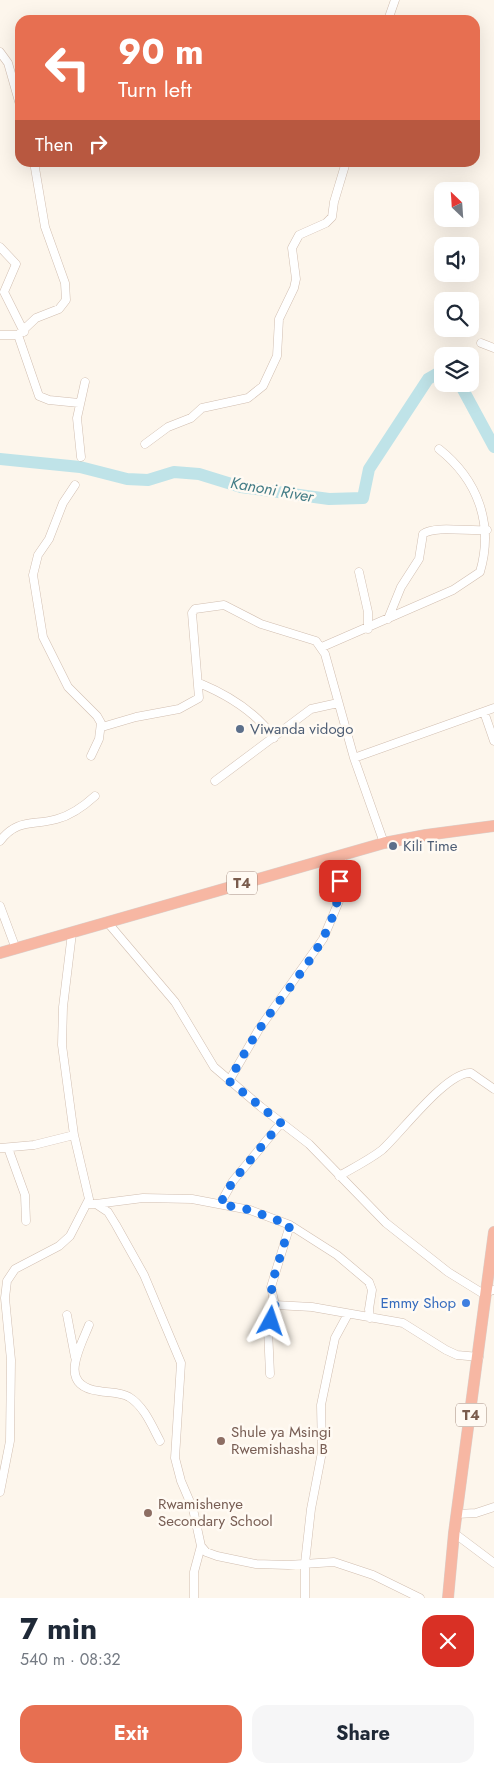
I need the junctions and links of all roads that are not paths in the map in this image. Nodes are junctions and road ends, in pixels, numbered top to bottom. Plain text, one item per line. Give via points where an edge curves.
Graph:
1 (395, 0) edge
2 (390, 15) edge
3 (0, 52) edge
4 (15, 87) edge
5 (35, 167) edge
6 (344, 167) edge
7 (0, 247) edge
8 (21, 333) junction
9 (0, 335) edge
10 (481, 343) dead end
11 (494, 348) edge
12 (85, 382) dead end
13 (80, 403) junction
14 (145, 444) dead end
15 (439, 449) dead end
16 (81, 457) dead end
17 (75, 485) dead end
18 (487, 530) junction
19 (359, 572) dead end
20 (388, 619) junction
21 (368, 628) junction
22 (322, 647) junction
23 (199, 683) junction
24 (338, 703) junction
25 (494, 708) edge
26 (484, 712) junction
27 (102, 727) junction
28 (274, 738) junction
29 (494, 741) edge
30 (91, 756) dead end
31 (354, 758) junction
32 (215, 781) dead end
33 (95, 796) dead end
34 (492, 828) edge
35 (0, 841) edge
36 (384, 843) junction
37 (342, 855) junction
38 (0, 906) edge
39 (108, 923) junction
40 (72, 933) junction
41 (16, 949) junction
42 (0, 953) edge
43 (229, 1081) junction
44 (494, 1088) edge
45 (281, 1123) junction
46 (74, 1135) junction
47 (4, 1148) edge
48 (339, 1176) junction
49 (92, 1204) junction
50 (220, 1204) junction
51 (26, 1221) dead end
52 (290, 1225) junction
53 (494, 1232) edge
54 (4, 1278) edge
55 (491, 1291) edge
56 (275, 1305) junction
57 (348, 1314) junction
58 (67, 1315) dead end
59 (370, 1318) junction
60 (88, 1324) dead end
61 (75, 1357) junction
62 (479, 1357) junction
63 (270, 1374) dead end
64 (160, 1440) dead end
65 (0, 1492) edge
66 (494, 1507) edge
67 (457, 1514) junction
68 (454, 1533) junction
69 (201, 1546) junction
70 (305, 1563) junction
71 (494, 1563) edge
72 (194, 1598) edge
73 (304, 1598) edge
74 (420, 1598) edge
75 (448, 1598) edge

1 - 2 street
3 - 4 street via 8,63
5 - 8 street via 45,227 67,294 63,306 36,318
6 - 14 street via 332,217 299,235 292,248 296,279 279,319 277,356 263,386 248,398 202,408 191,418 168,427
7 - 8 street via 16,264 4,292
8 - 9 street
8 - 13 street via 39,396
10 - 11 street
12 - 13 street
13 - 16 street via 77,418
15 - 18 street via 472,484
17 - 27 street via 38,555 34,575 40,629 68,687 96,716
18 - 20 street via 480,572 454,590
18 - 20 street via 440,530 422,534 419,559
19 - 21 street via 368,612
20 - 21 street
21 - 22 street
22 - 23 street via 316,641 261,624 224,605 195,609 192,613
22 - 24 street
23 - 27 street via 200,697 194,703
23 - 28 street via 244,707
24 - 28 street via 312,709
24 - 31 street
25 - 26 street
26 - 29 street
26 - 31 street
27 - 30 street
28 - 32 street
31 - 36 street
33 - 35 street via 58,819 16,826
34 - 36 highway, T4
36 - 37 highway, T4
37 - 39 highway, T4
37 - 43 street via 339,901 322,939 259,1029
38 - 41 street
39 - 40 highway, T4
39 - 43 street via 175,1002 206,1057
40 - 41 highway, T4
40 - 46 street via 61,1035
41 - 42 highway, T4
43 - 45 street
44 - 48 street via 471,1073 457,1075 380,1152
45 - 48 street via 308,1144
45 - 50 street via 233,1181
46 - 47 street via 34,1145
46 - 49 street
47 - 51 street via 25,1195
48 - 55 street via 386,1223 448,1272 482,1293
49 - 50 street via 143,1198 192,1199
49 - 54 street via 59,1246
49 - 69 street via 112,1218 144,1275 181,1363 175,1458 193,1509
50 - 52 street via 250,1210
52 - 56 street via 271,1286
52 - 59 street via 337,1255 369,1282 372,1290
53 - 55 highway, T4
54 - 65 street via 11,1360 10,1441
55 - 62 highway, T4
56 - 57 street via 312,1307
56 - 63 street via 268,1329
57 - 59 street
57 - 70 street via 335,1338 321,1405 322,1452
58 - 61 street
59 - 62 street via 409,1325 446,1350 457,1355
60 - 61 street
61 - 64 street via 76,1377 82,1385 87,1389 128,1396 142,1409
62 - 67 highway, T4
66 - 67 street via 476,1513
67 - 68 highway, T4
68 - 71 street
68 - 75 highway, T4
69 - 70 street via 217,1556 256,1564
69 - 72 street via 194,1572
70 - 73 street
70 - 74 street via 334,1562 354,1567

